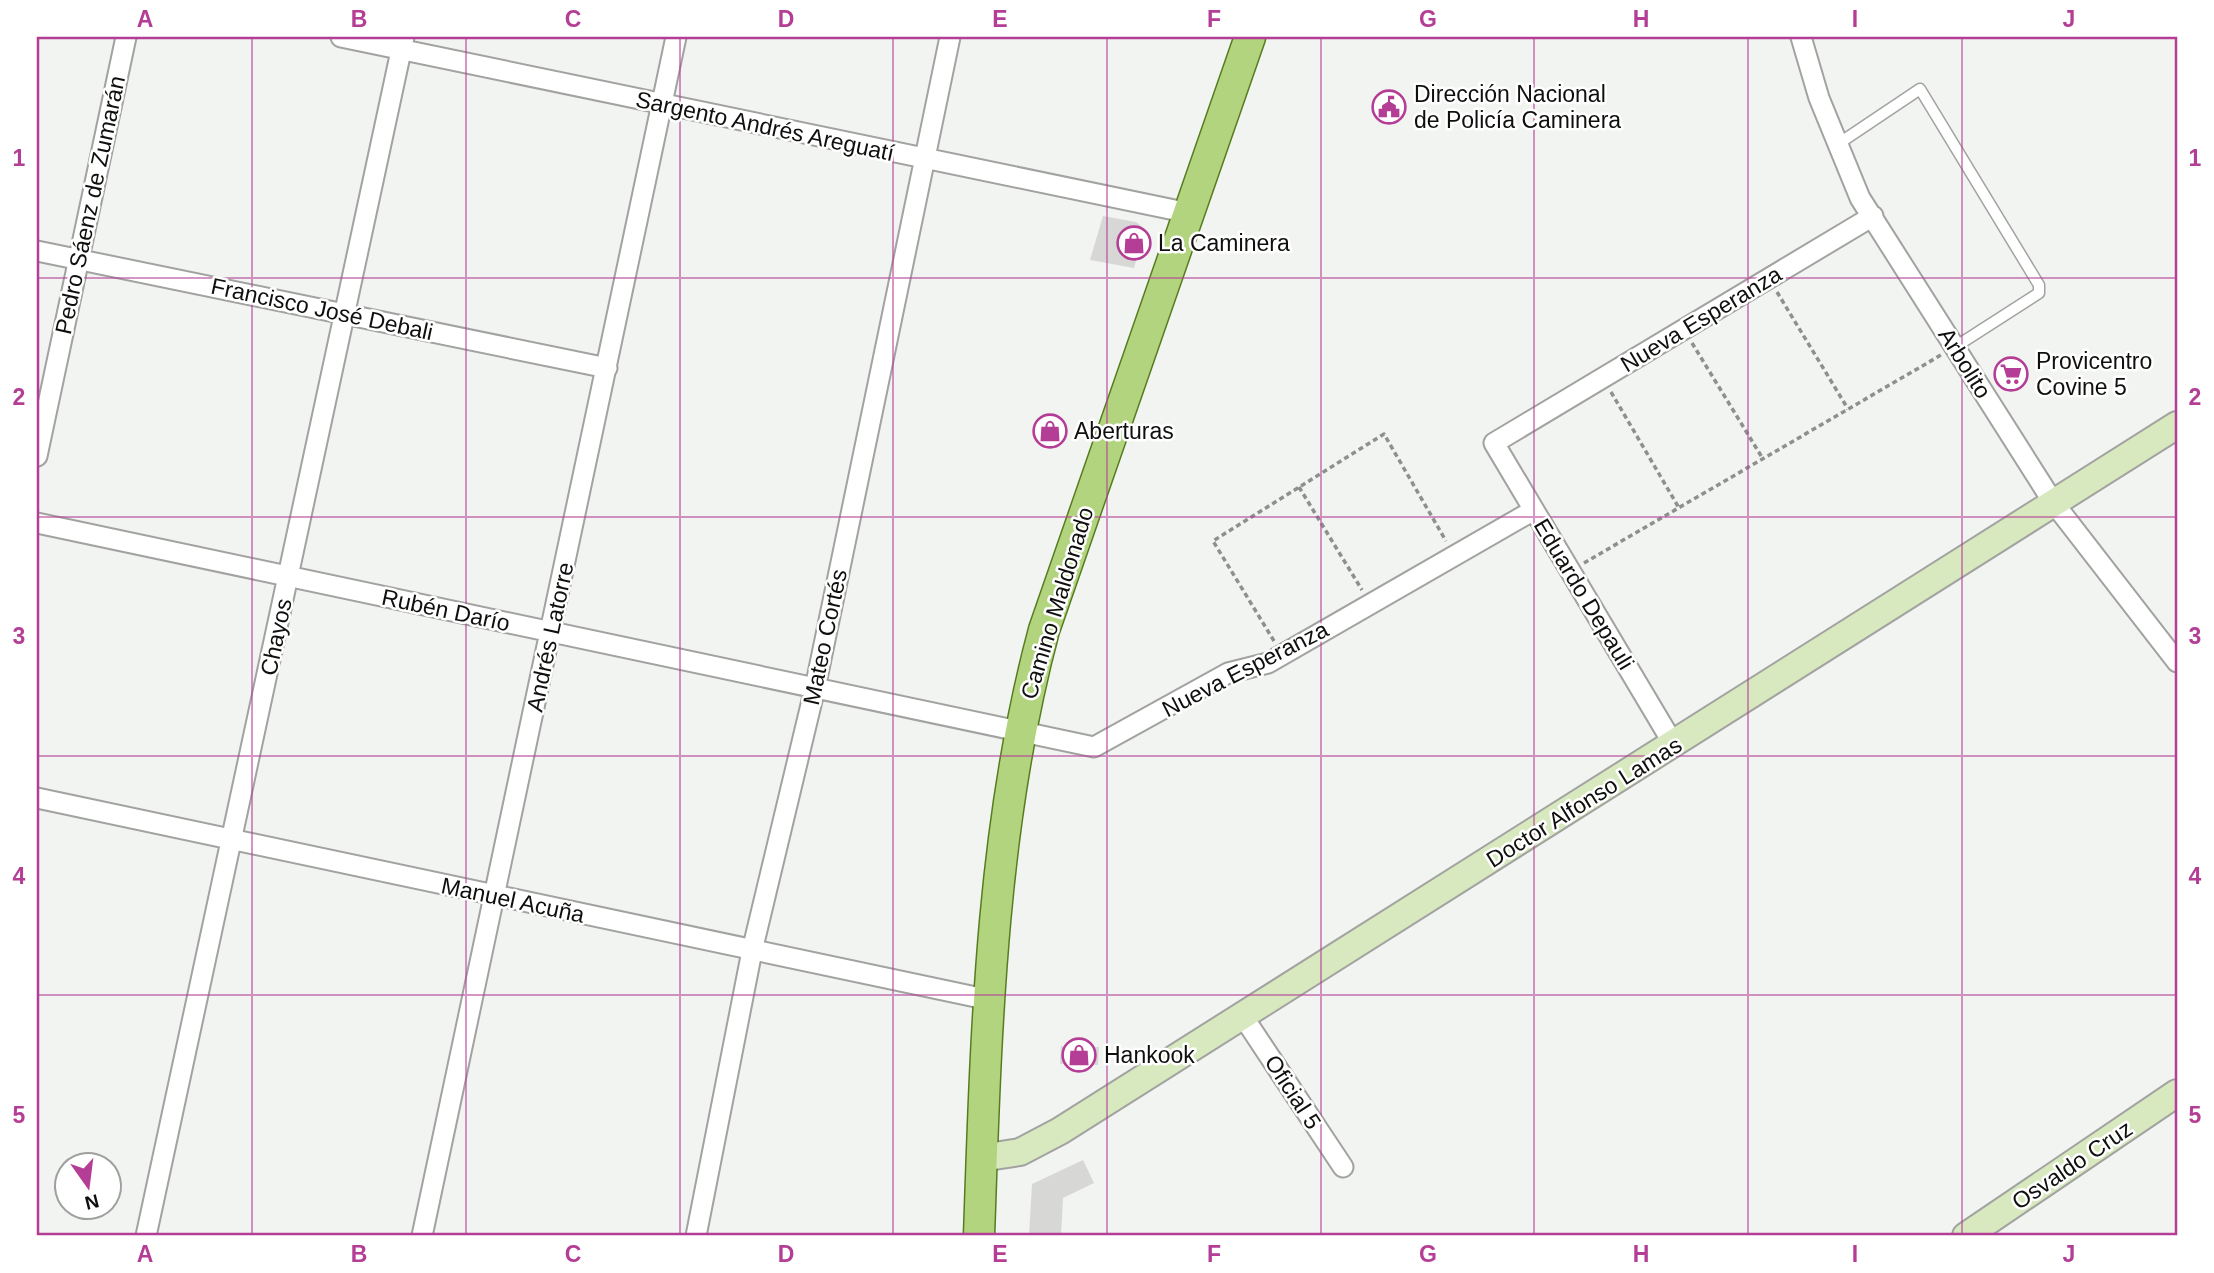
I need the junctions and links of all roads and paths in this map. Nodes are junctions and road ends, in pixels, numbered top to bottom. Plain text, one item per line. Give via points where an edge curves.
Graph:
1 (125, 37) edge
2 (341, 37) edge
3 (676, 37) edge
4 (950, 37) edge
5 (1250, 37) edge
6 (1801, 37) edge
7 (402, 43) edge
8 (663, 104) junction
9 (1838, 144) junction
10 (923, 160) junction
11 (1189, 214) junction
12 (1873, 216) junction
13 (37, 251) edge
14 (78, 260) junction
15 (1768, 279) junction
16 (344, 313) junction
17 (1684, 329) junction
18 (1955, 347) junction
19 (607, 368) junction
20 (1602, 378) junction
21 (1848, 409) junction
22 (2177, 425) edge
23 (1494, 443) joint
24 (37, 456) edge
25 (1763, 459) junction
26 (1299, 487) junction
27 (2053, 502) junction
28 (1679, 508) junction
29 (1534, 510) junction
30 (37, 523) edge
31 (1454, 555) junction
32 (1570, 571) junction
33 (289, 577) junction
34 (1370, 604) junction
35 (551, 632) junction
36 (1282, 654) junction
37 (2177, 662) edge
38 (815, 688) junction
39 (1020, 730) junction
40 (1674, 745) junction
41 (37, 798) edge
42 (233, 840) junction
43 (495, 897) junction
44 (752, 951) junction
45 (989, 999) junction
46 (1244, 1018) junction
47 (2177, 1093) edge
48 (981, 1158) junction
49 (1343, 1167) dead end
50 (146, 1236) edge
51 (422, 1236) edge
52 (696, 1236) edge
53 (979, 1236) edge
54 (1966, 1236) edge

1 - 14 street, Pedro Sáenz de Zumarán
2 - 7 street, Sargento Andrés Areguatí
3 - 8 street, Andrés Latorre
4 - 10 street, Mateo Cortés
5 - 11 main road, Camino Maldonado
6 - 9 street, Arbolito
7 - 8 street, Sargento Andrés Areguatí
7 - 16 street, Chayos
8 - 10 street, Sargento Andrés Areguatí
8 - 19 street, Andrés Latorre
9 - 12 street, Arbolito via 1860,198
9 - 18 lane via 1920,89 2039,285 2039,293
10 - 11 street, Sargento Andrés Areguatí
10 - 38 street, Mateo Cortés
11 - 39 main road, Camino Maldonado via 1044,630
12 - 15 street, Nueva Esperanza
12 - 18 street, Arbolito
13 - 14 street, Francisco José Debali
14 - 16 street, Francisco José Debali
14 - 24 street, Pedro Sáenz de Zumarán
15 - 17 street, Nueva Esperanza
15 - 21 path
16 - 19 street, Francisco José Debali
16 - 33 street, Chayos
17 - 20 street, Nueva Esperanza
17 - 25 path
18 - 21 path
18 - 27 street, Arbolito
19 - 35 street, Andrés Latorre
20 - 23 street, Nueva Esperanza
20 - 28 path
21 - 25 path
22 - 27 street, Doctor Alfonso Lamas
23 - 29 street, Eduardo Depauli
25 - 28 path
26 - 31 path via 1384,434
26 - 34 path
26 - 36 path via 1213,541
27 - 37 street, Arbolito
27 - 40 street, Doctor Alfonso Lamas
28 - 32 path
29 - 31 street, Nueva Esperanza
29 - 32 street, Eduardo Depauli
30 - 33 street, Rubén Darío
31 - 34 street, Nueva Esperanza
32 - 40 street, Eduardo Depauli
33 - 35 street, Rubén Darío
33 - 42 street, Chayos
34 - 36 street, Nueva Esperanza
35 - 38 street, Rubén Darío
35 - 43 street, Andrés Latorre
36 - 39 street, Nueva Esperanza via 1268,663 1228,673 1101,745 1085,747
38 - 39 street, Rubén Darío
38 - 44 street, Mateo Cortés
39 - 45 main road, Camino Maldonado via 999,870
40 - 46 street, Doctor Alfonso Lamas
41 - 42 street, Manuel Acuña
42 - 43 street, Manuel Acuña
42 - 50 street, Chayos
43 - 44 street, Manuel Acuña
43 - 51 street, Andrés Latorre
44 - 45 street, Manuel Acuña
44 - 52 street, Mateo Cortés
45 - 48 main road, Camino Maldonado
46 - 48 street, Doctor Alfonso Lamas via 1060,1131 1020,1152
46 - 49 street, Oficial 5
47 - 54 street, Osvaldo Cruz
48 - 53 main road, Camino Maldonado

